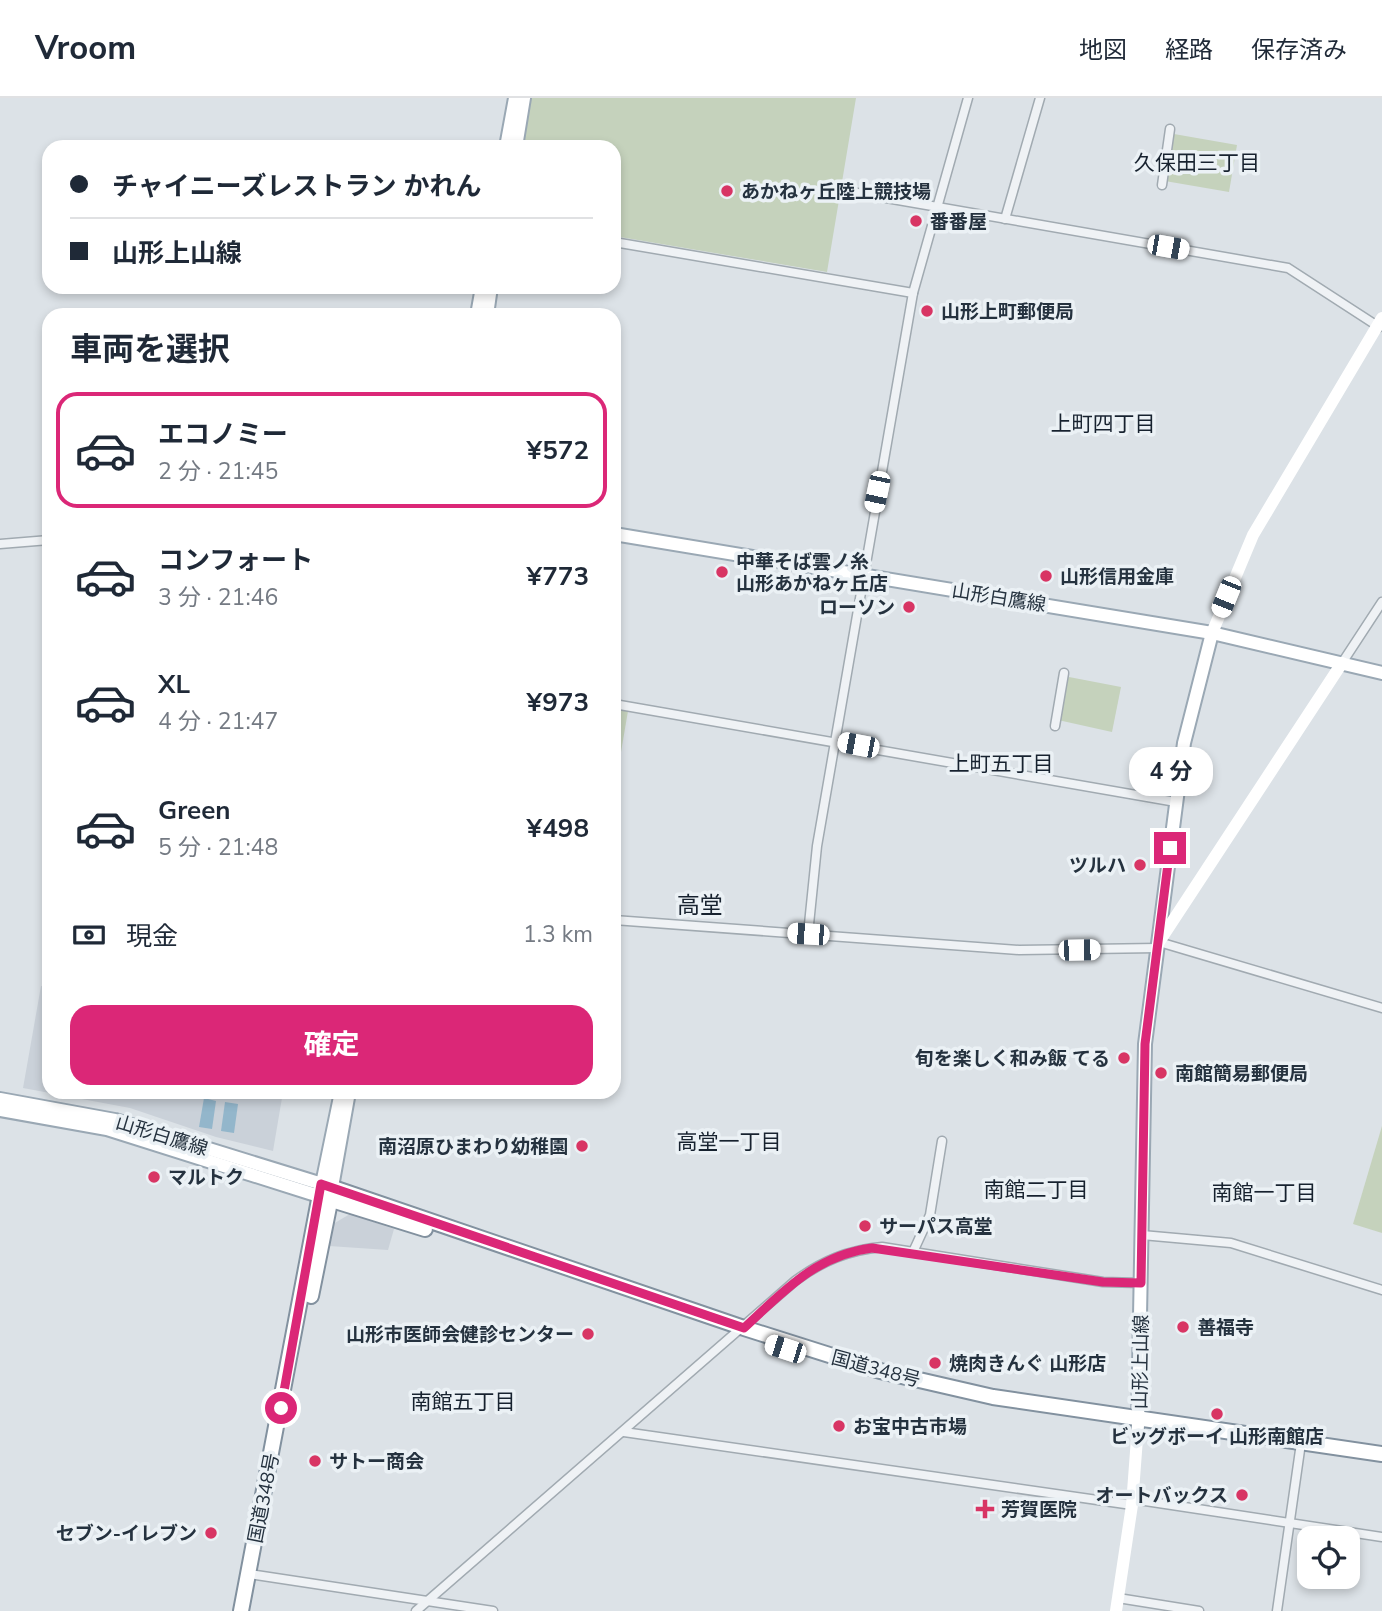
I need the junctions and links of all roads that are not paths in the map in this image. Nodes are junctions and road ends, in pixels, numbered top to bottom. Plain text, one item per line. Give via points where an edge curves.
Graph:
1 (515, 98) edge
2 (524, 98) edge
3 (968, 98) edge
4 (1040, 98) edge
5 (1170, 129) dead end
6 (507, 140) edge
7 (517, 140) edge
8 (1162, 184) dead end
9 (846, 191) dead end
10 (937, 207) junction
11 (1005, 219) junction
12 (621, 243) edge
13 (914, 293) junction
14 (1380, 325) edge
15 (621, 535) edge
16 (42, 541) edge
17 (0, 544) edge
18 (864, 574) junction
19 (1382, 601) edge
20 (1212, 633) junction
21 (1342, 663) junction
22 (1064, 673) dead end
23 (1382, 673) edge
24 (621, 705) edge
25 (1055, 726) dead end
26 (835, 741) junction
27 (1176, 802) junction
28 (621, 921) edge
29 (808, 934) junction
30 (1159, 945) junction
31 (1382, 1009) edge
32 (0, 1099) edge
33 (340, 1099) edge
34 (347, 1099) edge
35 (0, 1110) edge
36 (942, 1141) dead end
37 (326, 1192) junction
38 (1142, 1235) junction
39 (913, 1252) junction
40 (1141, 1283) junction
41 (1382, 1290) edge
42 (741, 1331) junction
43 (1138, 1421) junction
44 (624, 1432) junction
45 (1300, 1450) junction
46 (1382, 1454) edge
47 (1382, 1461) edge
48 (1132, 1502) junction
49 (1291, 1524) junction
50 (1382, 1537) edge
51 (256, 1575) junction
52 (428, 1601) junction
53 (1117, 1605) edge
54 (241, 1611) edge
55 (249, 1611) edge
56 (416, 1611) edge
57 (493, 1611) edge
58 (1199, 1611) edge
59 (1277, 1611) edge

1 - 6 main road
2 - 7 main road
3 - 10 street
4 - 11 street
5 - 8 street
9 - 10 street
10 - 11 street
10 - 13 street
11 - 14 street via 1288,268
12 - 13 street
13 - 18 street
14 - 20 main road, 山形上山線 via 1253,535
15 - 18 main road, 山形白鷹線
16 - 17 street
18 - 20 main road, 山形白鷹線
18 - 26 street
19 - 21 street
20 - 21 main road, 山形白鷹線
20 - 27 main road, 山形上山線 via 1184,743
21 - 23 main road, 山形白鷹線
21 - 30 main road
22 - 25 street
24 - 26 street
26 - 27 street
26 - 29 street
27 - 30 main road, 山形上山線
28 - 29 street
29 - 30 street via 1019,950
30 - 31 street
30 - 38 main road, 山形上山線 via 1145,1044
32 - 37 main road, 山形白鷹線 via 115,1119
33 - 37 main road
34 - 37 main road
35 - 37 main road, 山形白鷹線 via 107,1129
36 - 39 street via 930,1214
37 - 42 highway, 国道348号
37 - 51 highway, 国道348号
37 - 54 highway, 国道348号
38 - 40 main road, 山形上山線
38 - 41 street via 1231,1243
39 - 40 street via 1103,1282
39 - 42 street via 882,1247 830,1258 794,1281
40 - 43 main road, 山形上山線
42 - 43 highway, 国道348号 via 902,1376
42 - 44 street
43 - 45 highway, 国道348号
43 - 46 highway, 国道348号
43 - 48 main road, 山形上山線
44 - 48 street
44 - 52 street
45 - 47 highway, 国道348号
45 - 49 street
48 - 49 street
48 - 53 main road, 山形上山線
49 - 50 street
49 - 59 street
51 - 52 street
51 - 55 highway, 国道348号
52 - 56 street
52 - 57 street
53 - 58 street

